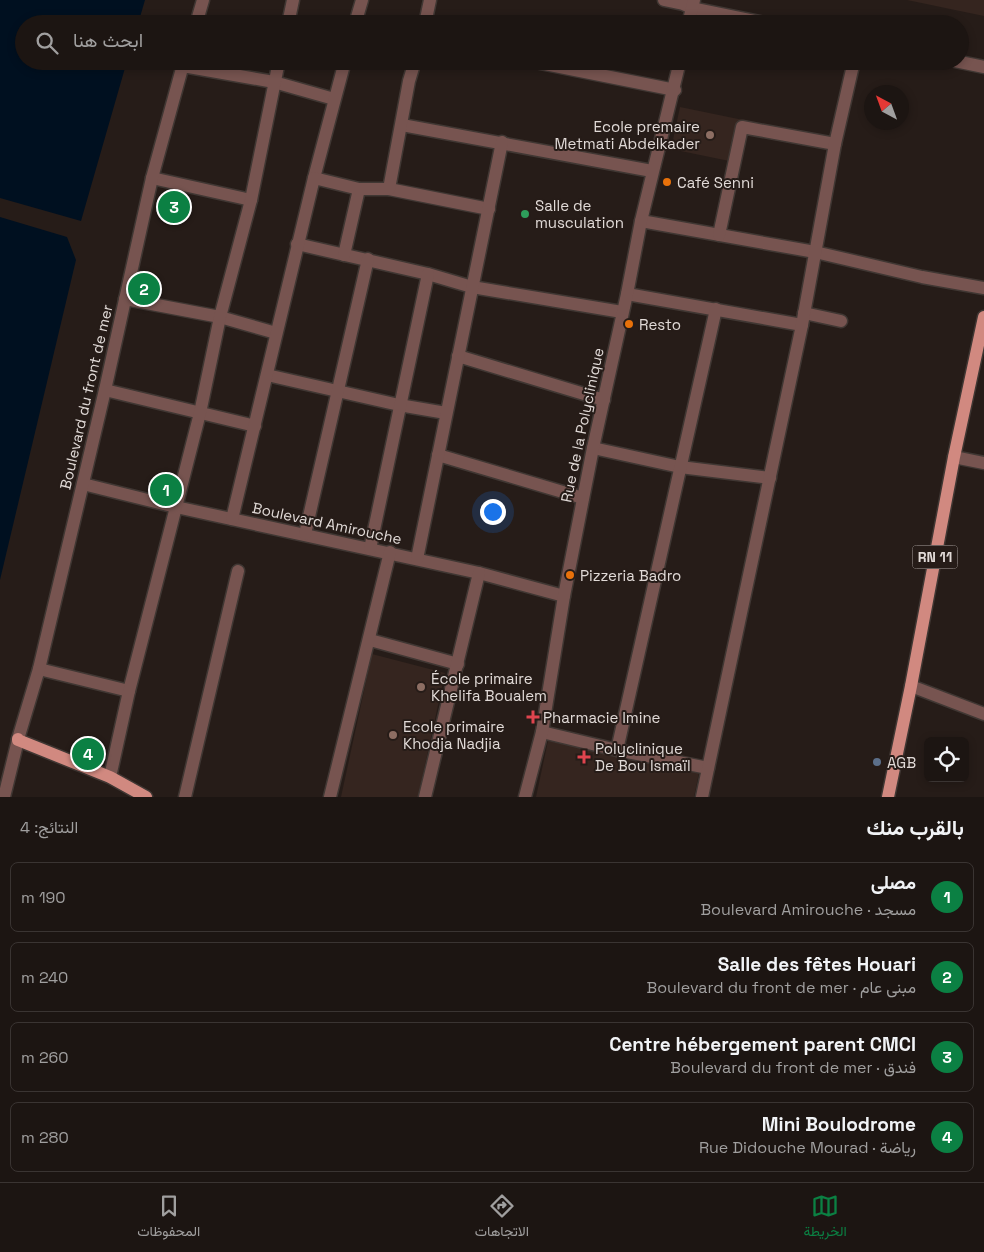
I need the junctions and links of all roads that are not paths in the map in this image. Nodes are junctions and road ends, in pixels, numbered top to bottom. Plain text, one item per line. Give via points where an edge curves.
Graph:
1 (203, 0) edge
2 (293, 0) edge
3 (362, 0) edge
4 (430, 0) edge
5 (664, 0) edge
6 (692, 4) edge
7 (199, 15) edge
8 (290, 15) edge
9 (358, 15) edge
10 (427, 15) edge
11 (734, 15) edge
12 (969, 64) edge
13 (984, 67) edge
14 (182, 70) edge
15 (214, 70) edge
16 (277, 70) edge
17 (342, 70) edge
18 (413, 70) edge
19 (575, 70) edge
20 (678, 70) edge
21 (852, 70) edge
22 (274, 82) junction
23 (675, 90) junction
24 (334, 100) junction
25 (402, 124) junction
26 (502, 142) junction
27 (835, 144) junction
28 (652, 170) junction
29 (152, 178) junction
30 (314, 178) junction
31 (359, 189) junction
32 (389, 190) junction
33 (251, 200) junction
34 (490, 209) junction
35 (641, 221) junction
36 (719, 235) junction
37 (297, 244) junction
38 (815, 252) junction
39 (344, 256) junction
40 (368, 259) junction
41 (428, 274) junction
42 (472, 287) junction
43 (984, 288) edge
44 (627, 294) junction
45 (125, 299) junction
46 (716, 309) junction
47 (622, 312) junction
48 (220, 316) junction
49 (984, 317) edge
50 (803, 319) junction
51 (841, 321) dead end
52 (276, 333) junction
53 (982, 334) edge
54 (458, 356) junction
55 (267, 375) junction
56 (105, 390) junction
57 (337, 391) junction
58 (604, 400) junction
59 (399, 405) junction
60 (200, 413) junction
61 (446, 413) junction
62 (255, 426) junction
63 (593, 448) junction
64 (438, 455) junction
65 (954, 457) junction
66 (984, 464) edge
67 (680, 467) junction
68 (770, 478) junction
69 (83, 484) junction
70 (583, 498) junction
71 (176, 507) junction
72 (232, 519) junction
73 (306, 534) junction
74 (370, 548) junction
75 (390, 552) junction
76 (417, 559) junction
77 (238, 571) dead end
78 (480, 573) junction
79 (564, 596) junction
80 (370, 640) junction
81 (458, 664) junction
82 (39, 669) junction
83 (911, 686) junction
84 (130, 691) junction
85 (984, 714) edge
86 (542, 732) junction
87 (18, 740) junction
88 (617, 750) junction
89 (708, 768) junction
90 (110, 777) junction
91 (4, 797) edge
92 (146, 797) edge
93 (185, 797) edge
94 (330, 797) edge
95 (425, 797) edge
96 (525, 797) edge
97 (702, 797) edge
98 (888, 797) edge

1 - 7 street
2 - 8 street
3 - 9 street
4 - 10 street
5 - 6 street
6 - 11 street
12 - 13 street
14 - 29 street, Boulevard du front de mer
15 - 22 street
16 - 22 street
17 - 24 street
18 - 25 street
19 - 23 street
20 - 23 street, Rue de la Polyclinique
21 - 27 street
22 - 24 street
22 - 33 street
23 - 28 street, Rue de la Polyclinique
24 - 30 street
25 - 26 street
25 - 32 street
26 - 28 street
26 - 34 street
27 - 36 street via 742,126
27 - 38 street
28 - 35 street, Rue de la Polyclinique
29 - 33 street
29 - 45 street, Boulevard du front de mer
30 - 31 street
30 - 37 street
31 - 32 street
31 - 39 street
32 - 34 street
33 - 48 street
34 - 42 street
35 - 36 street
35 - 44 street, Rue de la Polyclinique
36 - 38 street
37 - 39 street
37 - 52 street
38 - 43 street
38 - 50 street
39 - 40 street
40 - 41 street
40 - 57 street
41 - 42 street
41 - 59 street
42 - 47 street
42 - 54 street
44 - 46 street
44 - 47 street, Rue de la Polyclinique
45 - 48 street
45 - 56 street, Boulevard du front de mer
46 - 50 street
46 - 67 street
47 - 58 street, Rue de la Polyclinique
48 - 52 street
48 - 60 street
49 - 53 main road, RN 11
50 - 51 street
50 - 68 street
52 - 55 street
53 - 65 main road, RN 11
54 - 58 street
54 - 61 street
55 - 57 street
55 - 62 street
56 - 60 street
56 - 69 street, Boulevard du front de mer
57 - 59 street
57 - 73 street
58 - 63 street, Rue de la Polyclinique
59 - 61 street
59 - 74 street
60 - 62 street
60 - 71 street
61 - 64 street
62 - 72 street
63 - 67 street
63 - 70 street, Rue de la Polyclinique
64 - 70 street
64 - 76 street
65 - 66 street
65 - 83 main road, RN 11
67 - 68 street
67 - 88 street
68 - 89 street
69 - 71 street, Boulevard Amirouche
69 - 82 street, Boulevard du front de mer
70 - 79 street, Rue de la Polyclinique
71 - 72 street, Boulevard Amirouche
71 - 84 street
72 - 73 street, Boulevard Amirouche
73 - 74 street, Boulevard Amirouche
74 - 75 street, Boulevard Amirouche
75 - 76 street, Boulevard Amirouche
75 - 80 street
76 - 78 street, Boulevard Amirouche
77 - 93 street
78 - 79 street, Boulevard Amirouche
78 - 81 street
79 - 86 street, Rue de la Polyclinique
80 - 81 street
80 - 94 street
81 - 95 street
82 - 84 street
82 - 87 street, Boulevard du front de mer
83 - 85 street
83 - 98 main road, RN 11
84 - 90 street
86 - 88 street
86 - 96 street, Rue de la Polyclinique
87 - 90 main road
87 - 91 street, Boulevard du front de mer
88 - 89 street
89 - 97 street
90 - 92 main road

